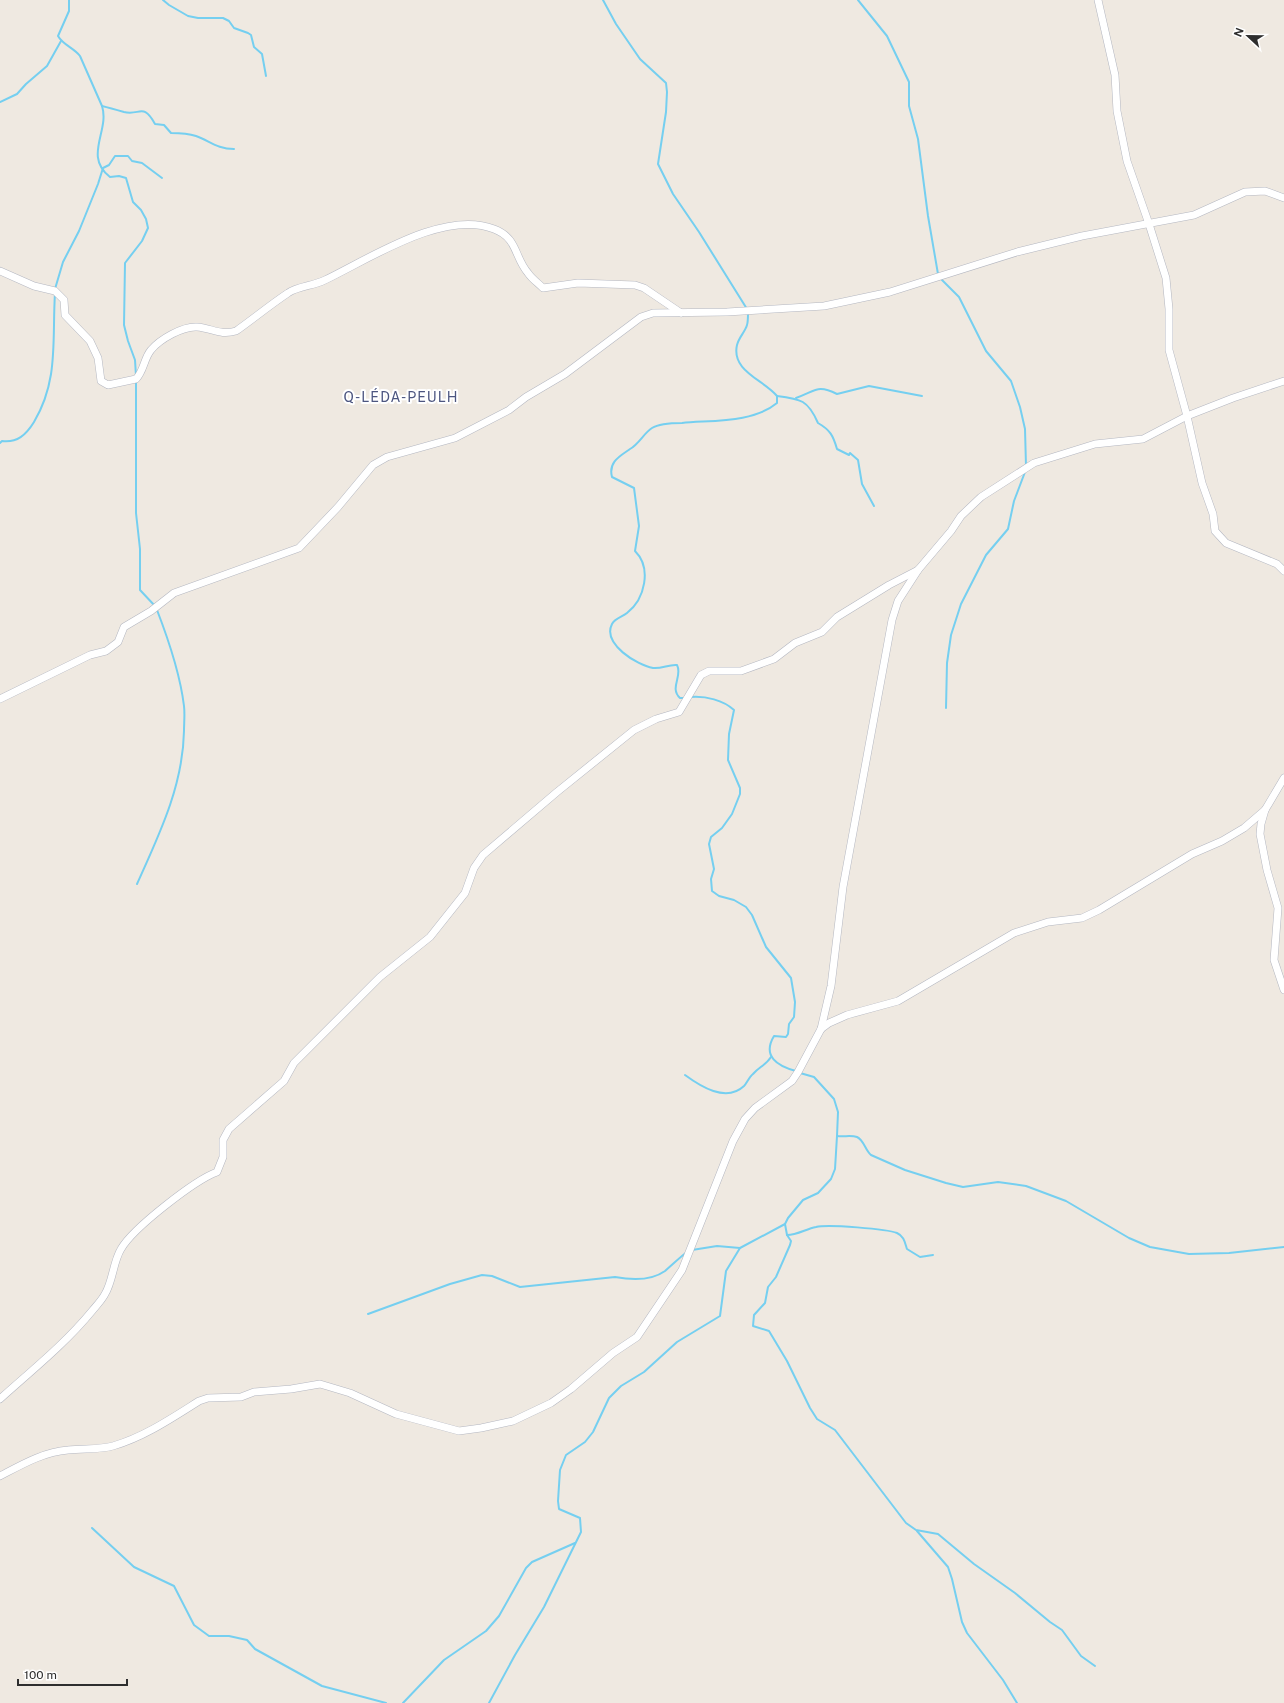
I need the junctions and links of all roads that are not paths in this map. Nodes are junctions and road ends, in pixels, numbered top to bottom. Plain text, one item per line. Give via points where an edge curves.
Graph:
1 (1098, 0) edge
2 (1284, 198) edge
3 (1149, 224) junction
4 (0, 271) edge
5 (681, 313) junction
6 (1284, 382) edge
7 (1187, 416) junction
8 (918, 570) junction
9 (1284, 571) edge
10 (0, 699) edge
11 (1284, 778) edge
12 (1265, 810) junction
13 (1284, 990) edge
14 (821, 1029) junction
15 (0, 1399) edge
16 (0, 1476) edge

1 - 3 street via 1114,74 1117,111 1126,161
2 - 3 street via 1265,191 1245,192 1194,215
3 - 5 street via 1082,236 1017,252 890,292 824,306
3 - 7 street via 1166,278 1170,350
4 - 5 street via 60,295 64,300 65,315 90,341 98,358 101,381 108,384 136,380 151,350 160,342 187,328 198,327 226,334 236,331 289,292 322,281 415,236 449,225 479,225 507,236 514,244 527,273 543,288 578,283 635,286 644,288
5 - 10 street via 641,317 565,374 509,410 455,438 387,458 373,465 299,548 174,592 124,628 118,642 106,651 90,655
6 - 7 street
7 - 8 street via 1143,439 1095,444 1034,463 981,497 961,516
7 - 9 street via 1202,483 1213,514 1215,531 1226,543 1277,564
8 - 14 street via 898,601 892,620 844,887 831,986
8 - 15 street via 837,617 822,632 795,643 774,659 741,671 709,671 701,675 679,712 656,719 629,734 482,855 465,893 430,937 380,977 294,1063 284,1081 229,1128 217,1172 165,1206 139,1229 121,1249 105,1294 91,1312 46,1359
11 - 12 street
12 - 13 street via 1260,834 1278,908 1274,960
12 - 14 street via 1238,831 1186,857 1099,910 1082,918 1048,922 1014,933 898,1001 847,1015
14 - 16 street via 792,1080 755,1108 745,1119 733,1141 682,1270 637,1337 551,1403 513,1421 459,1431 396,1414 350,1393 320,1384 254,1392 241,1397 208,1398 135,1438 112,1446 67,1450 29,1460

